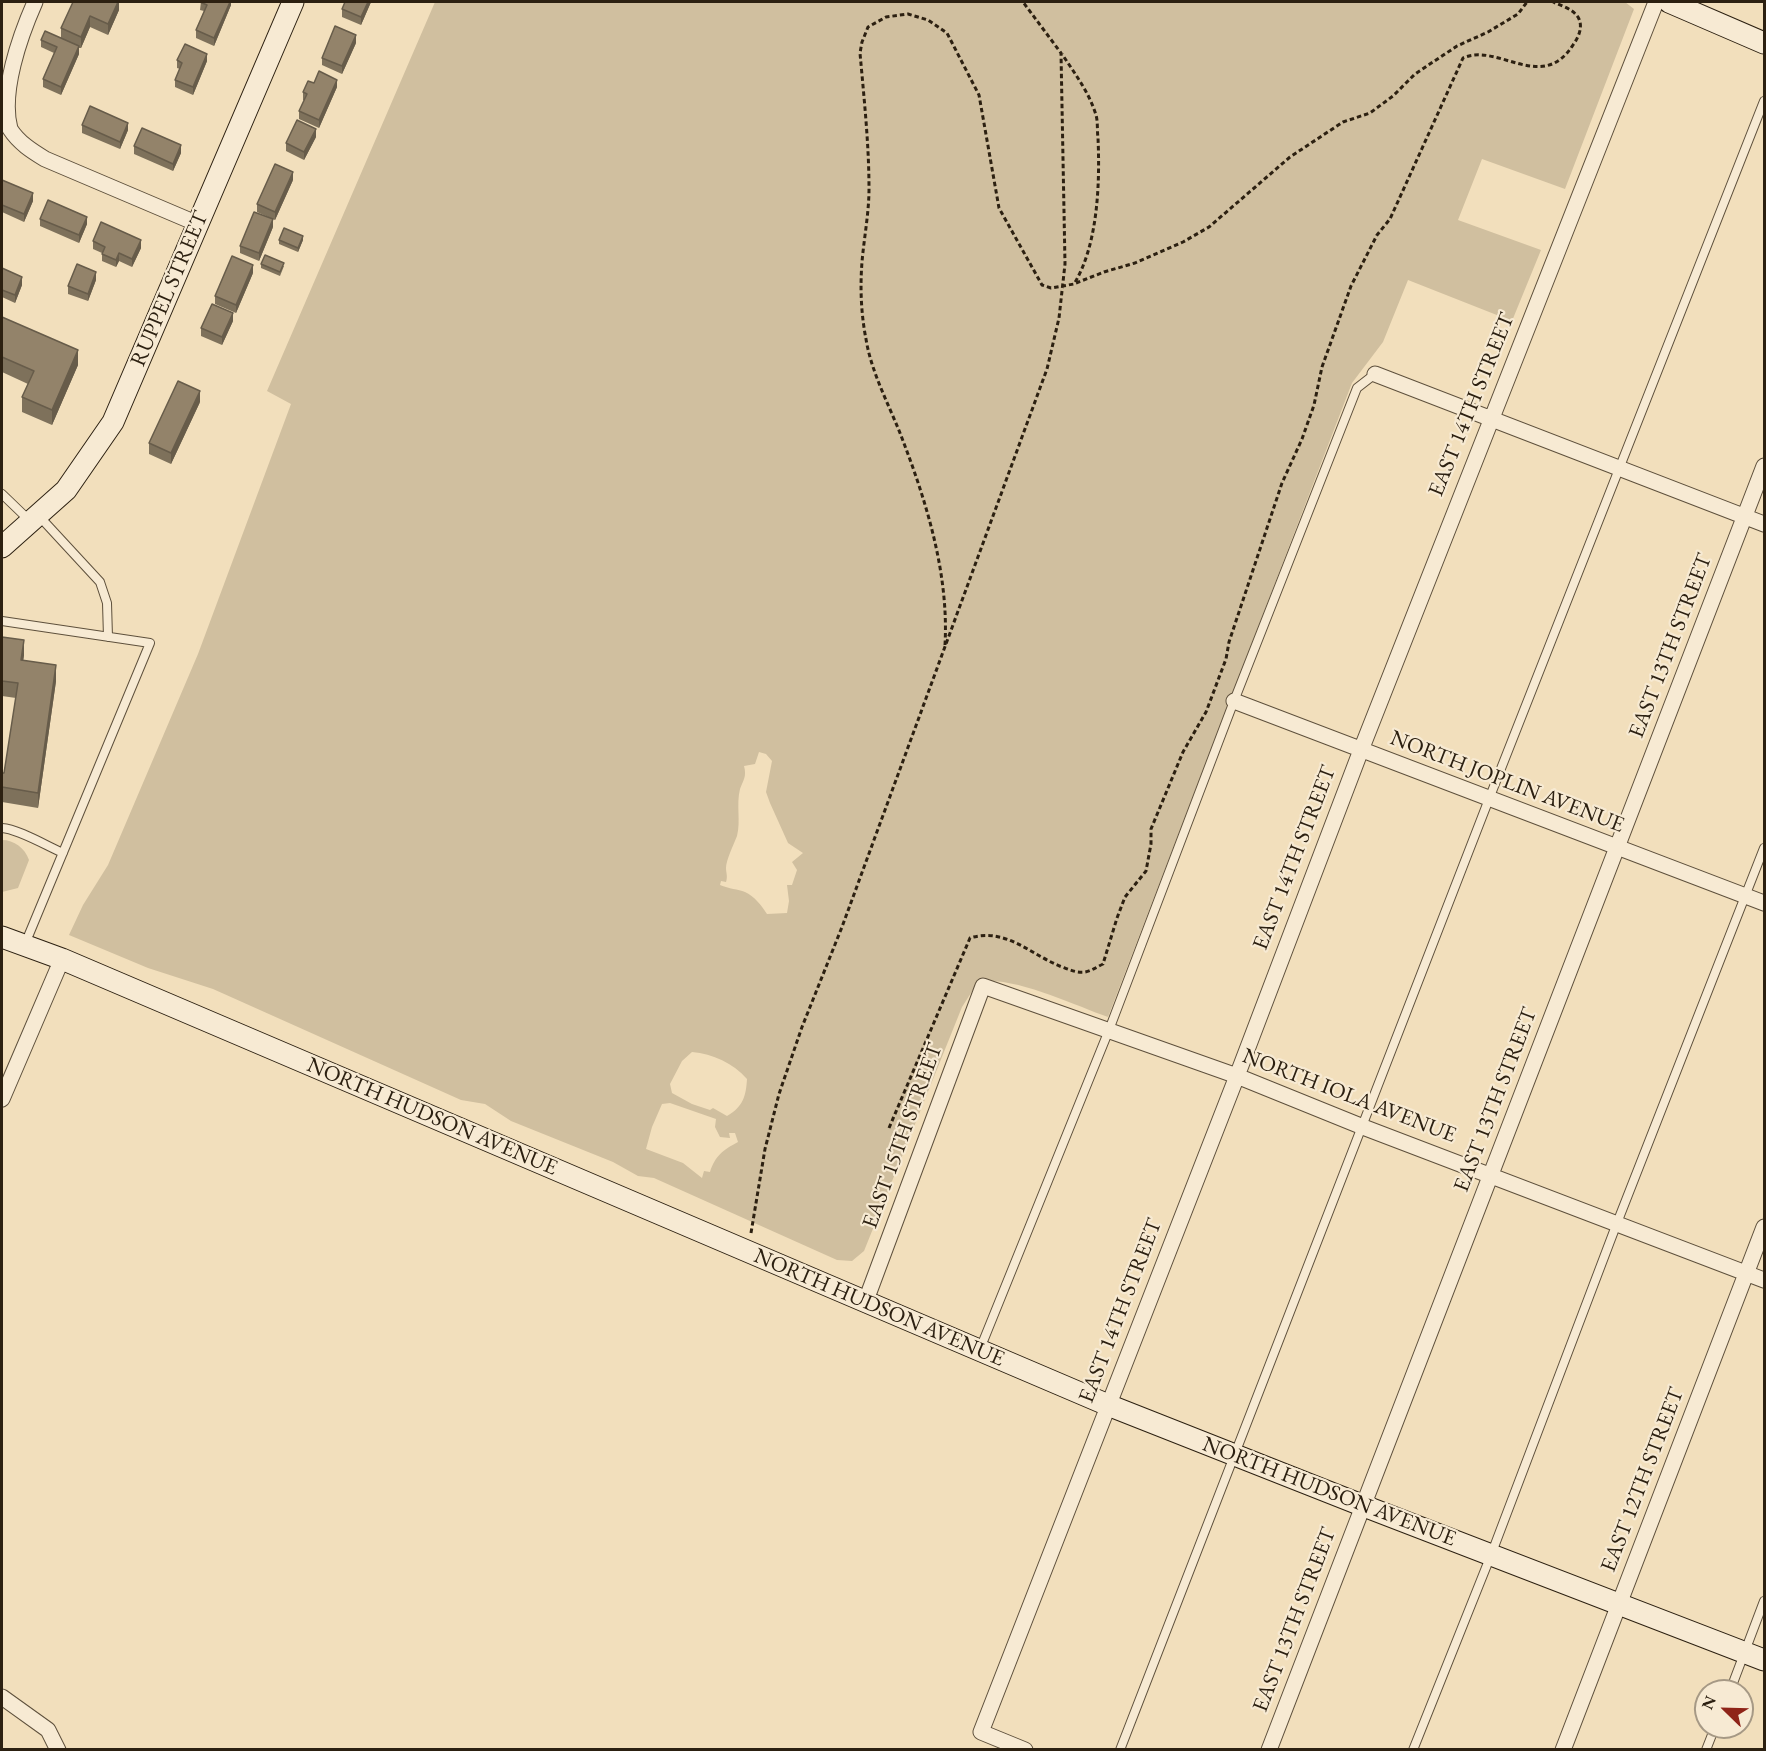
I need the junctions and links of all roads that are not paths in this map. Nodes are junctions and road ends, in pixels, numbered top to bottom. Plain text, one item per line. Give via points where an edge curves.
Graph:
1 (35, 2) edge
2 (293, 2) edge
3 (1656, 2) edge
4 (1669, 2) edge
5 (1764, 43) edge
6 (1764, 101) edge
7 (198, 224) junction
8 (1375, 374) joint
9 (1491, 419) junction
10 (1764, 466) edge
11 (1619, 468) junction
12 (2, 494) edge
13 (1745, 517) junction
14 (34, 518) junction
15 (1764, 524) edge
16 (2, 547) edge
17 (2, 621) edge
18 (108, 637) junction
19 (1234, 701) junction
20 (1361, 750) junction
21 (1488, 799) junction
22 (2, 828) edge
23 (1618, 848) junction
24 (1764, 848) edge
25 (63, 853) junction
26 (1746, 896) junction
27 (1764, 903) edge
28 (2, 937) edge
29 (24, 945) junction
30 (62, 958) junction
31 (983, 986) joint
32 (1109, 1030) junction
33 (1237, 1076) junction
34 (2, 1099) edge
35 (1363, 1127) junction
36 (1492, 1175) junction
37 (1617, 1223) junction
38 (1764, 1227) edge
39 (1746, 1273) junction
40 (1764, 1280) edge
41 (865, 1303) junction
42 (979, 1351) junction
43 (1108, 1405) junction
44 (1235, 1456) junction
45 (1364, 1506) junction
46 (1491, 1555) junction
47 (1764, 1601) edge
48 (1619, 1605) junction
49 (1755, 1656) edge
50 (1739, 1679) edge
51 (2, 1697) edge
52 (58, 1749) edge
53 (1025, 1749) edge
54 (1120, 1749) edge
55 (1269, 1749) edge
56 (1413, 1749) edge
57 (1563, 1749) edge

1 - 7 street via 4,84 3,107 10,128 25,146 45,159
2 - 7 main road, RUPPEL STREET
3 - 9 street, EAST 14TH STREET
4 - 5 main road
6 - 11 lane
7 - 14 main road, RUPPEL STREET via 113,422 66,490
8 - 9 street
8 - 19 lane via 1357,388
9 - 11 street
9 - 20 street, EAST 14TH STREET
10 - 13 street, EAST 13TH STREET
11 - 13 street
11 - 21 lane
12 - 14 lane
13 - 15 street
13 - 23 street, EAST 13TH STREET
14 - 16 main road, RUPPEL STREET
14 - 18 lane via 100,582 107,603
17 - 18 lane
18 - 25 lane via 150,644
19 - 20 street, NORTH JOPLIN AVENUE
19 - 32 lane
20 - 21 street, NORTH JOPLIN AVENUE
20 - 33 street, EAST 14TH STREET
21 - 23 street, NORTH JOPLIN AVENUE
21 - 35 lane
22 - 25 lane via 15,830
23 - 26 street, NORTH JOPLIN AVENUE
23 - 36 street, EAST 13TH STREET
24 - 26 lane
25 - 29 lane
26 - 27 street, NORTH JOPLIN AVENUE
26 - 37 lane
28 - 29 main road, NORTH HUDSON AVENUE
29 - 30 main road, NORTH HUDSON AVENUE
30 - 34 street
30 - 41 main road, NORTH HUDSON AVENUE
31 - 32 street, NORTH IOLA AVENUE
31 - 41 street, EAST 15TH STREET
32 - 33 street, NORTH IOLA AVENUE
32 - 42 lane
33 - 35 street, NORTH IOLA AVENUE
33 - 43 street, EAST 14TH STREET
35 - 36 street, NORTH IOLA AVENUE
35 - 44 lane
36 - 37 street, NORTH IOLA AVENUE
36 - 45 street, EAST 13TH STREET
37 - 39 street, NORTH IOLA AVENUE
37 - 46 lane
38 - 39 street, EAST 12TH STREET
39 - 40 street, NORTH IOLA AVENUE
39 - 48 street, EAST 12TH STREET
41 - 42 main road, NORTH HUDSON AVENUE
42 - 43 main road, NORTH HUDSON AVENUE
43 - 44 main road, NORTH HUDSON AVENUE
43 - 53 street, EAST 14TH STREET via 981,1732
44 - 45 main road, NORTH HUDSON AVENUE
44 - 54 lane
45 - 46 main road, NORTH HUDSON AVENUE
45 - 55 street, EAST 13TH STREET
46 - 48 main road, NORTH HUDSON AVENUE
46 - 56 lane
47 - 49 lane
48 - 49 main road, NORTH HUDSON AVENUE
48 - 57 street, EAST 12TH STREET
49 - 50 lane
51 - 52 street via 48,1730

